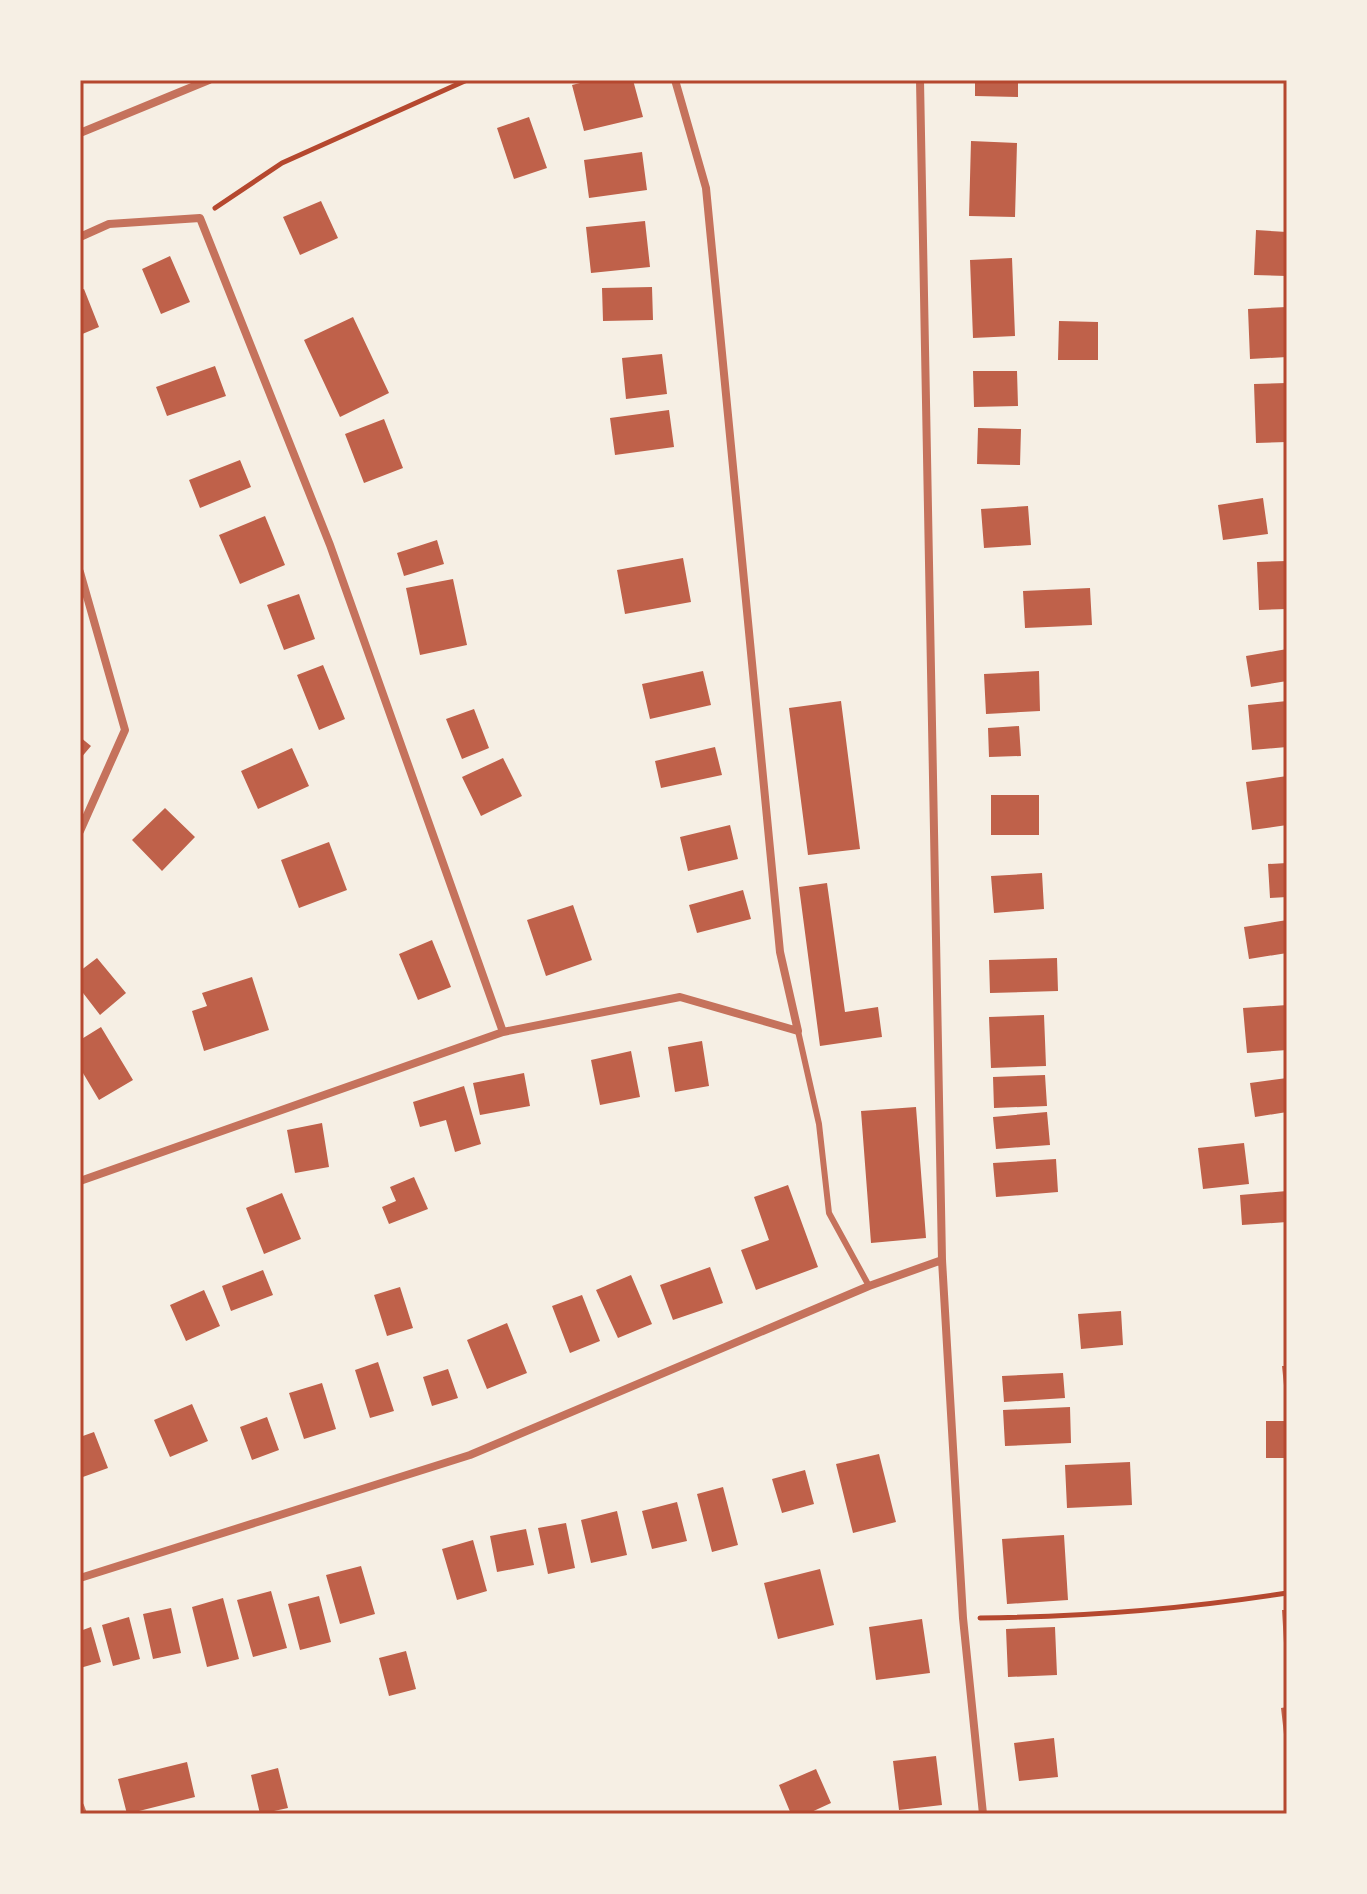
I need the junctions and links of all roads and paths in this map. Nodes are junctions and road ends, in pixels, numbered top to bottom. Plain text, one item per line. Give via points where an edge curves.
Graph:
1 (209, 80) edge
2 (467, 80) edge
3 (675, 80) edge
4 (920, 80) edge
5 (80, 133) edge
6 (200, 218) junction
7 (80, 237) edge
8 (80, 572) edge
9 (80, 831) edge
10 (798, 1031) junction
11 (503, 1032) junction
12 (80, 1181) edge
13 (942, 1260) junction
14 (869, 1286) junction
15 (80, 1578) edge
16 (1287, 1593) edge
17 (963, 1618) junction
18 (80, 1806) edge
19 (83, 1814) edge
20 (983, 1814) edge

1 - 5 street
2 - 6 path via 282,163
3 - 10 street via 706,188 780,952
4 - 13 street
6 - 7 street via 109,224
6 - 11 street via 330,545
8 - 9 street via 125,730
10 - 11 street via 680,997
10 - 14 lane via 819,1124 829,1213
11 - 12 street
13 - 14 street
13 - 17 street
14 - 15 street via 470,1455
16 - 17 path via 1082,1616
17 - 20 street
18 - 19 street

